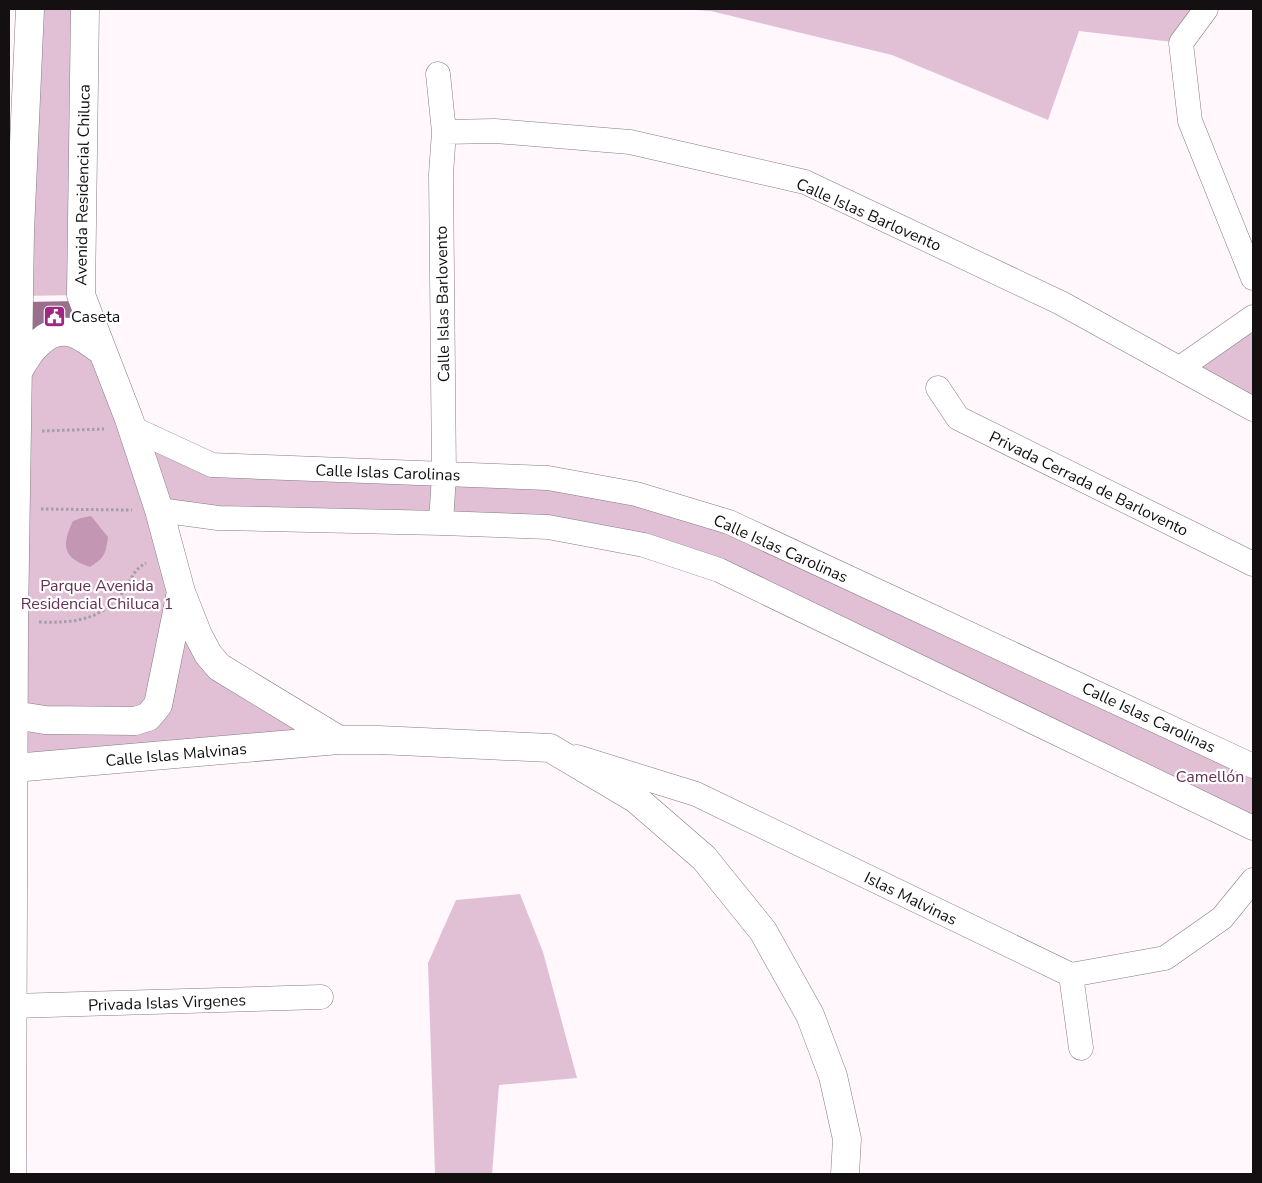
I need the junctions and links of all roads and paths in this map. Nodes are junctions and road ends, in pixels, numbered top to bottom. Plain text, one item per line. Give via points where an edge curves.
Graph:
1 (30, 9) edge
2 (85, 9) edge
3 (1206, 9) edge
4 (438, 74) dead end
5 (444, 132) junction
6 (1253, 278) edge
7 (1253, 317) edge
8 (103, 352) junction
9 (1180, 368) junction
10 (18, 372) junction
11 (938, 388) dead end
12 (1253, 409) edge
13 (132, 428) junction
14 (17, 431) junction
15 (444, 475) junction
16 (15, 509) junction
17 (159, 510) junction
18 (441, 523) junction
19 (172, 560) junction
20 (1253, 564) edge
21 (181, 592) junction
22 (14, 622) junction
23 (14, 715) junction
24 (339, 740) junction
25 (550, 748) junction
26 (1253, 766) edge
27 (14, 768) junction
28 (1253, 828) edge
29 (1253, 880) edge
30 (1071, 975) junction
31 (321, 997) dead end
32 (12, 1006) junction
33 (1081, 1048) dead end
34 (12, 1174) edge
35 (845, 1174) edge

1 - 10 street via 20,231
2 - 8 street, Avenida Residencial Chiluca via 81,295
3 - 6 street via 1181,43 1190,121
4 - 5 street, Calle Islas Barlovento
5 - 9 street, Calle Islas Barlovento via 495,131 630,142 805,182 1061,303
5 - 15 street, Calle Islas Barlovento via 441,174
7 - 9 street
8 - 10 street via 74,334 57,333 34,347
8 - 13 street, Avenida Residencial Chiluca
9 - 12 street, Calle Islas Barlovento
10 - 14 street
11 - 20 street, Privada Cerrada de Barlovento via 958,418
13 - 14 path
13 - 15 street, Calle Islas Carolinas via 212,465
13 - 17 street, Avenida Residencial Chiluca
14 - 16 street
15 - 18 street, Calle Islas Barlovento
15 - 26 street, Calle Islas Carolinas via 548,478 636,494 729,522
16 - 17 path
16 - 22 street
17 - 18 street via 218,518
17 - 19 street, Avenida Residencial Chiluca
18 - 28 street via 548,527 644,545 719,570
19 - 21 street, Avenida Residencial Chiluca
19 - 22 path via 149,562 139,567 123,592 103,612 61,623
21 - 23 street via 158,705 148,717 135,721 45,720
21 - 24 street, Avenida Residencial Chiluca via 198,635 219,667
22 - 23 street
23 - 27 street
24 - 25 street
24 - 27 street, Calle Islas Malvinas
25 - 30 street, Islas Malvinas via 696,794
25 - 35 street via 636,799 704,858 764,931 810,1015 832,1076 847,1139
27 - 32 street
29 - 30 street via 1222,918 1165,958
30 - 33 street
31 - 32 street, Privada Islas Virgenes
32 - 34 street

